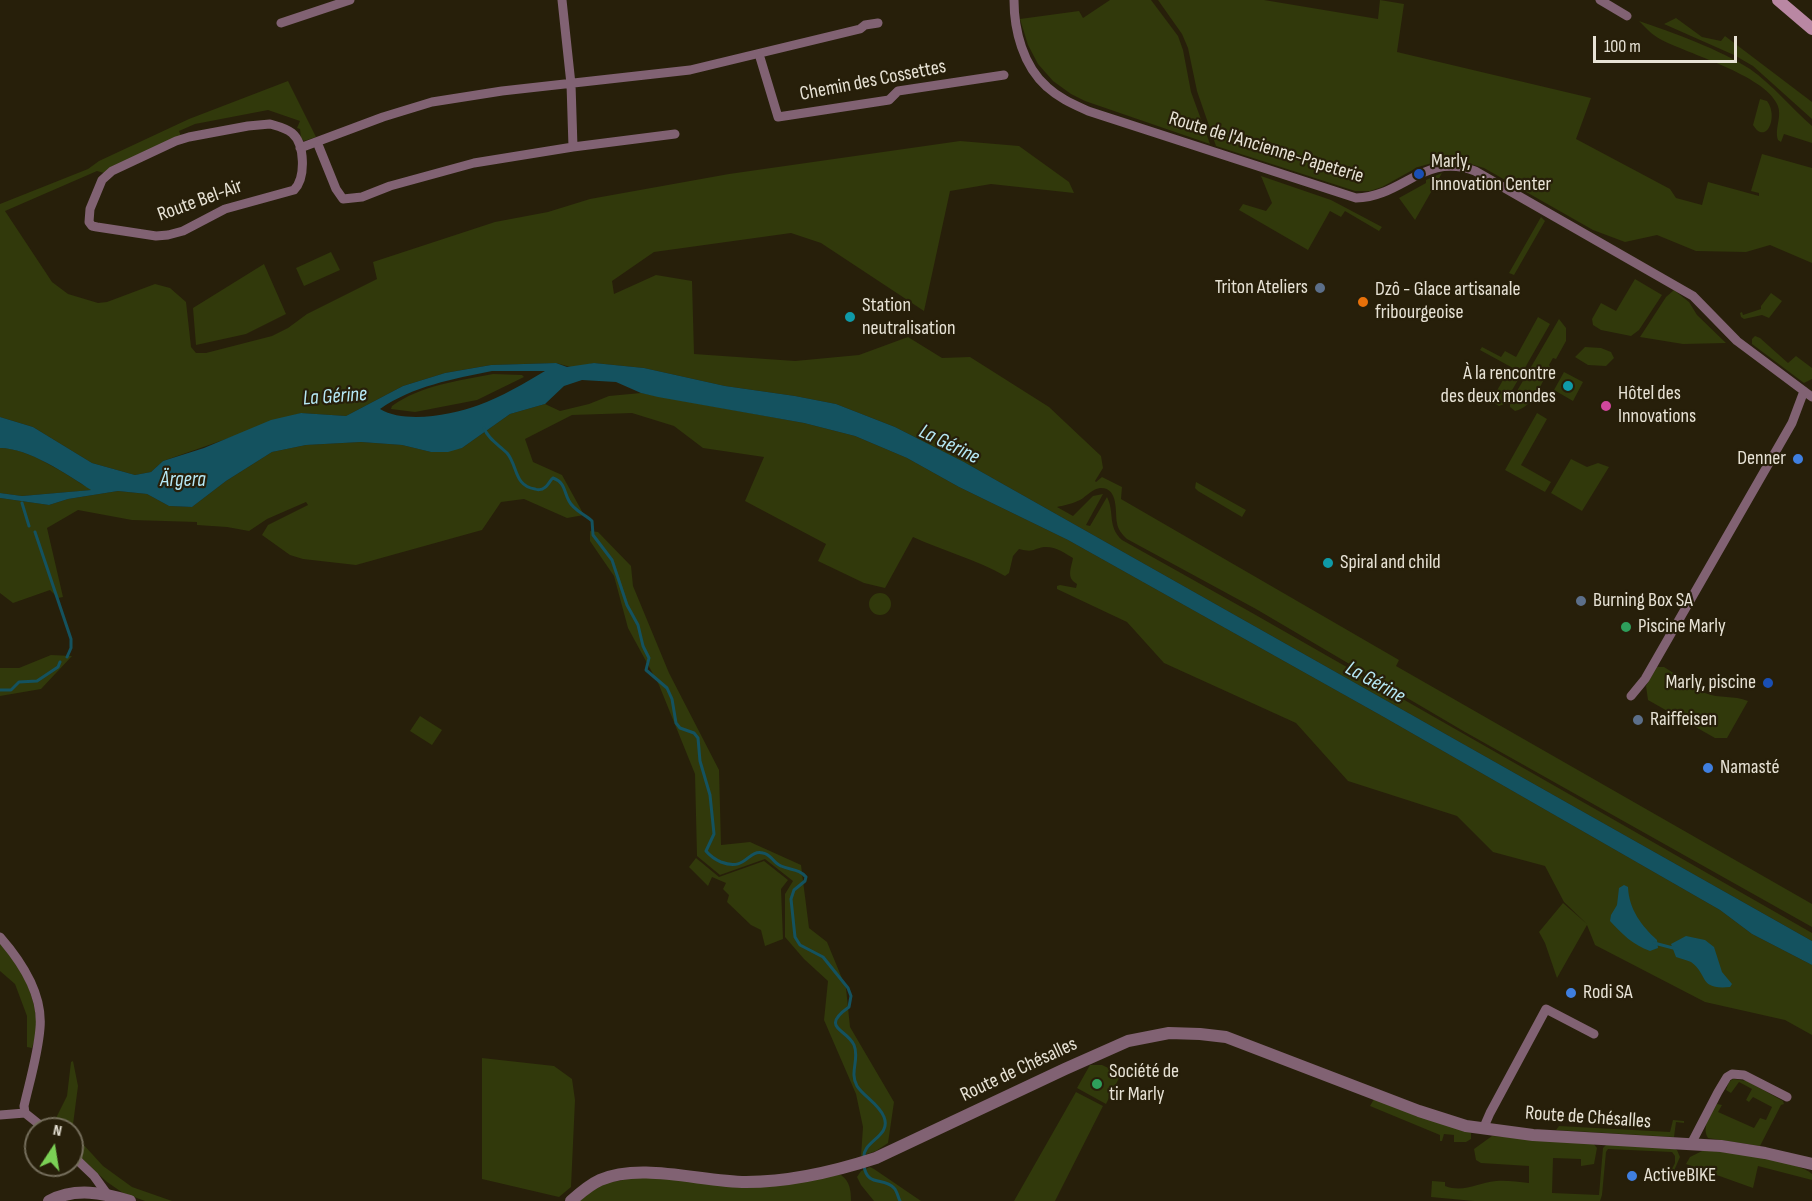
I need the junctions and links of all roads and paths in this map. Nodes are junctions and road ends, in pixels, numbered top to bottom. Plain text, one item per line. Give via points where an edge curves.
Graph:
1 (350, 0) edge
2 (562, 0) edge
3 (1014, 0) edge
4 (1600, 0) edge
5 (1778, 0) edge
6 (1626, 16) dead end
7 (281, 23) dead end
8 (878, 23) dead end
9 (1812, 29) edge
10 (759, 54) junction
11 (1004, 75) dead end
12 (571, 84) junction
13 (675, 134) dead end
14 (317, 142) junction
15 (573, 147) junction
16 (300, 148) junction
17 (1808, 394) edge
18 (1631, 696) dead end
19 (0, 937) edge
20 (1594, 1034) dead end
21 (1787, 1097) dead end
22 (25, 1113) junction
23 (0, 1115) edge
24 (30, 1117) edge
25 (1483, 1129) junction
26 (1690, 1144) junction
27 (1812, 1164) edge
28 (84, 1166) edge
29 (107, 1194) junction
30 (49, 1201) edge
31 (130, 1201) edge
32 (571, 1201) edge

1 - 7 street
2 - 12 street
3 - 17 street, Route de l'Ancienne-Papeterie via 1014,18 1032,69 1045,86 1063,99 1356,198 1381,194 1434,167 1468,169 1693,296 1737,341
4 - 6 street
5 - 9 main road
8 - 10 street
10 - 11 street, Chemin des Cossettes via 778,117 889,100 898,91
10 - 12 street via 690,70
12 - 14 street via 432,102
12 - 15 street
13 - 15 street
14 - 15 street via 343,199 362,197 474,163
14 - 16 street
16 - 16 street, Route Bel-Air via 300,181 294,190 225,209 183,231 156,236 97,227 89,222 102,180 112,171 176,141 270,124 292,133
17 - 18 street via 1645,679
19 - 22 street via 34,989 39,1008 40,1027
20 - 25 street, Route de Chésalles via 1546,1009
21 - 26 street via 1744,1075 1732,1074
22 - 23 street
22 - 24 street
25 - 26 street, Route de Chésalles
25 - 32 street, Route de Chésalles via 1427,1114 1226,1038 1168,1033 1128,1041 856,1164 784,1180 746,1182 640,1173 618,1175 600,1180
26 - 27 street, Route de Chésalles via 1764,1153
28 - 29 street
29 - 30 street via 72,1193
29 - 31 street

